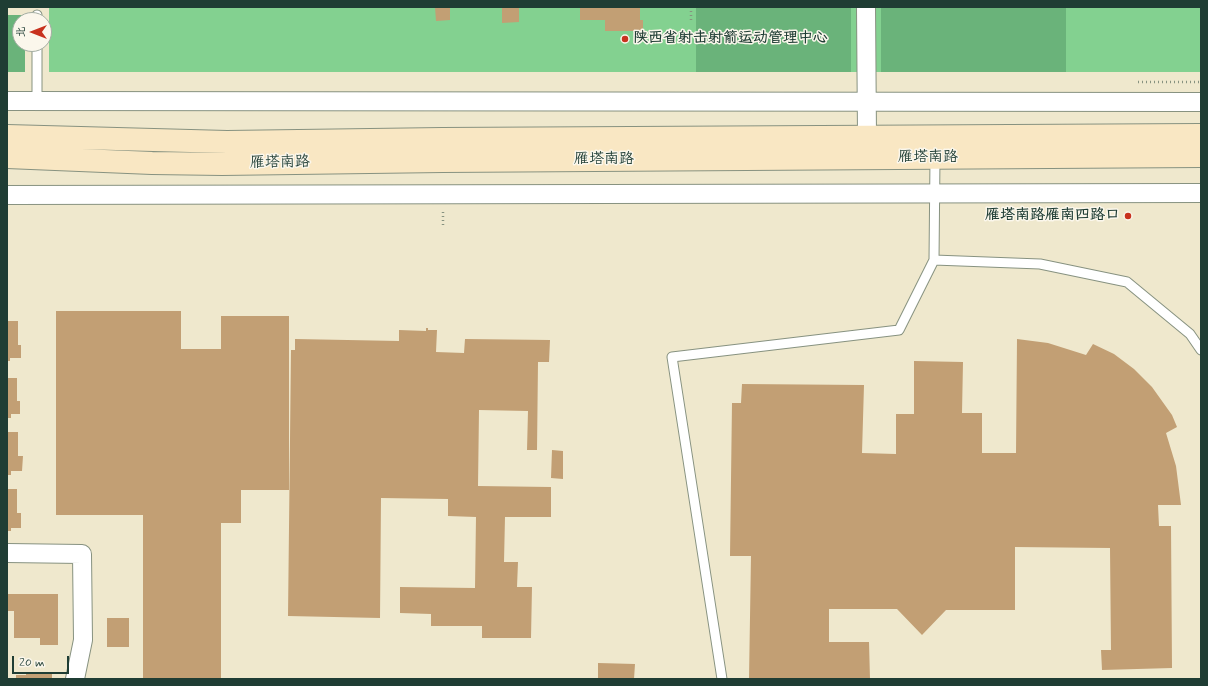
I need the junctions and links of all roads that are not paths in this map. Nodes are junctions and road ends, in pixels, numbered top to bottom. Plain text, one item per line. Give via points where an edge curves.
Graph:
1 (866, 7) edge
2 (37, 52) edge
3 (7, 102) edge
4 (37, 102) junction
5 (866, 102) junction
6 (1201, 102) edge
7 (1201, 135) edge
8 (7, 136) edge
9 (867, 136) junction
10 (1201, 156) edge
11 (7, 157) edge
12 (935, 158) junction
13 (935, 193) junction
14 (1201, 193) edge
15 (7, 195) edge
16 (934, 260) junction
17 (1201, 350) edge
18 (7, 553) edge
19 (75, 679) edge
20 (722, 679) edge

1 - 5 street
2 - 4 lane
3 - 4 street
4 - 5 street
5 - 6 street
5 - 9 street
7 - 9 main road, 雁塔南路
8 - 9 main road, 雁塔南路 via 227,142
10 - 12 main road, 雁塔南路
11 - 12 main road, 雁塔南路 via 222,164
12 - 13 lane
13 - 14 street
13 - 15 street
13 - 16 lane
16 - 17 lane via 1040,264 1127,282 1190,334
16 - 20 lane via 899,330 672,357
18 - 19 street via 82,554 83,640

